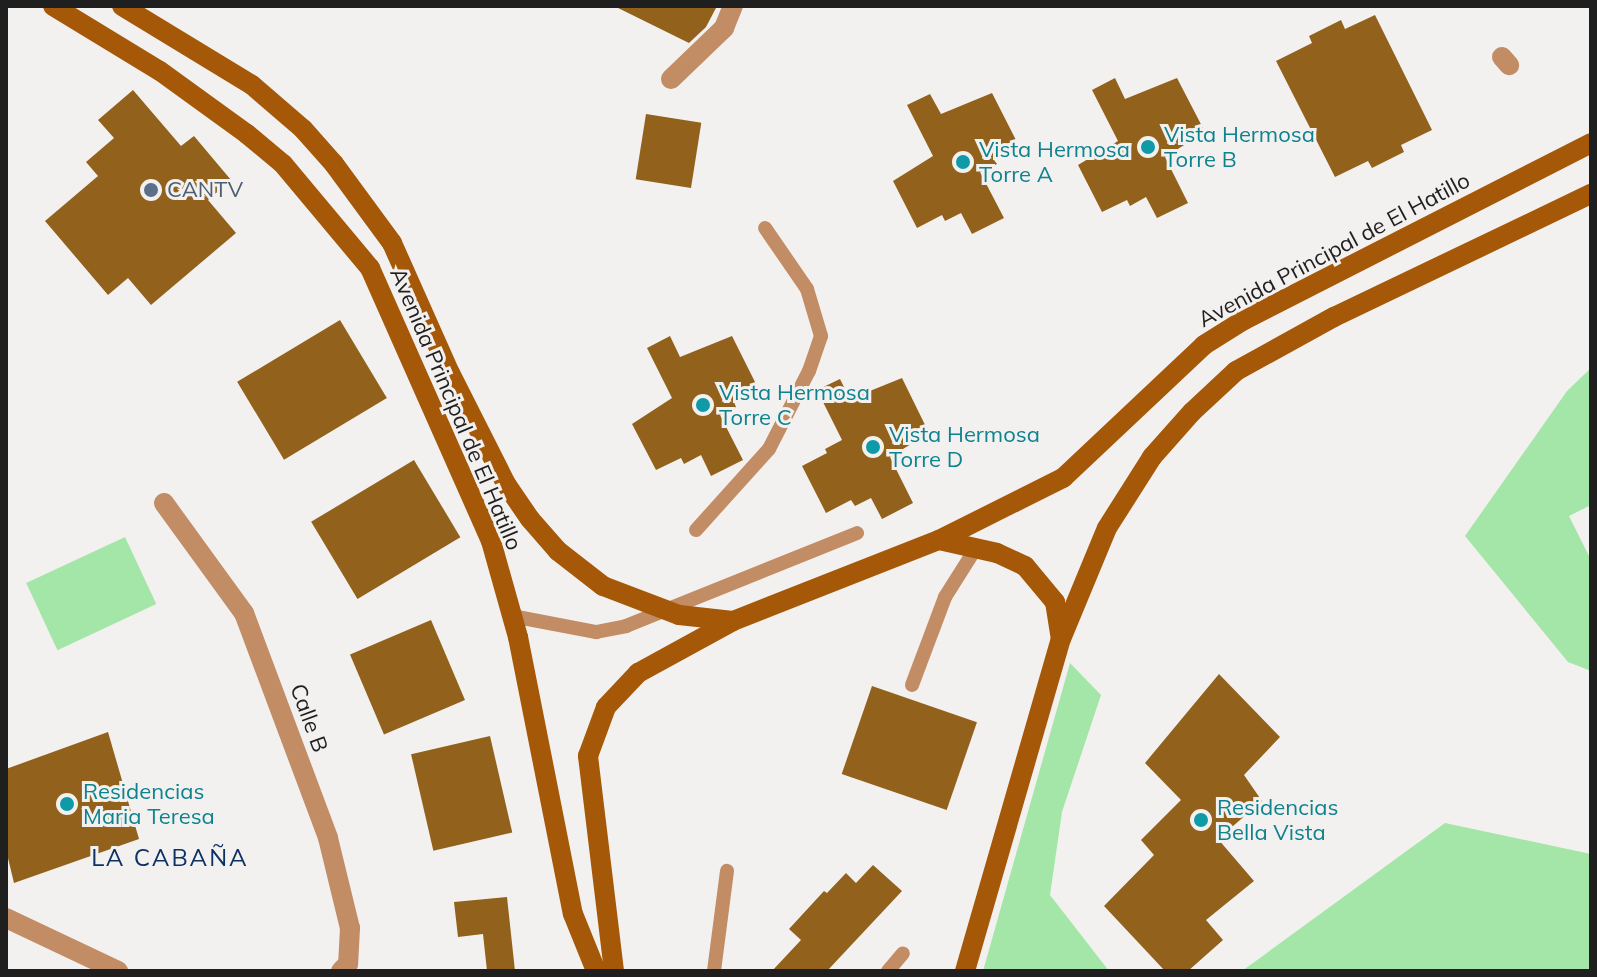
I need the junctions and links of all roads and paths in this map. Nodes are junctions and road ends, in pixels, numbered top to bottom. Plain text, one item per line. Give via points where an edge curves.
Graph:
1 (53, 6) edge
2 (122, 6) edge
3 (733, 6) edge
4 (671, 79) dead end
5 (1591, 143) edge
6 (1591, 194) edge
7 (765, 228) dead end
8 (164, 503) dead end
9 (696, 530) dead end
10 (857, 533) dead end
11 (939, 540) junction
12 (976, 548) junction
13 (512, 616) junction
14 (733, 621) junction
15 (1061, 639) junction
16 (912, 685) dead end
17 (727, 871) dead end
18 (6, 918) edge
19 (903, 953) dead end
20 (118, 971) edge
21 (341, 971) edge
22 (596, 971) edge
23 (614, 971) edge
24 (714, 971) edge
25 (888, 971) edge
26 (965, 971) edge

1 - 13 main road, Avenida Principal de El Hatillo via 160,71 247,134 283,164 370,268 491,541
2 - 14 main road, Avenida Principal de El Hatillo, bridge via 252,85 334,164 392,243 506,484 558,551 603,586 679,615
3 - 4 street via 724,28
5 - 11 main road, Avenida Principal de El Hatillo via 1244,320 1204,345 1063,478
6 - 15 main road via 1334,317 1236,371 1192,412 1130,488 1107,528
7 - 9 lane via 807,289 821,336 769,449
8 - 21 street, Calle B via 244,613 328,838 350,928 348,964
10 - 13 lane via 626,626 596,632
11 - 12 main road
11 - 14 main road, Avenida Principal de El Hatillo
12 - 15 main road via 1025,566 1055,602
12 - 16 lane via 945,597
13 - 22 main road, Avenida Principal de El Hatillo via 573,914
14 - 23 main road via 638,673 606,707 596,730 588,756
15 - 26 main road
17 - 24 lane
18 - 20 street
19 - 25 lane

